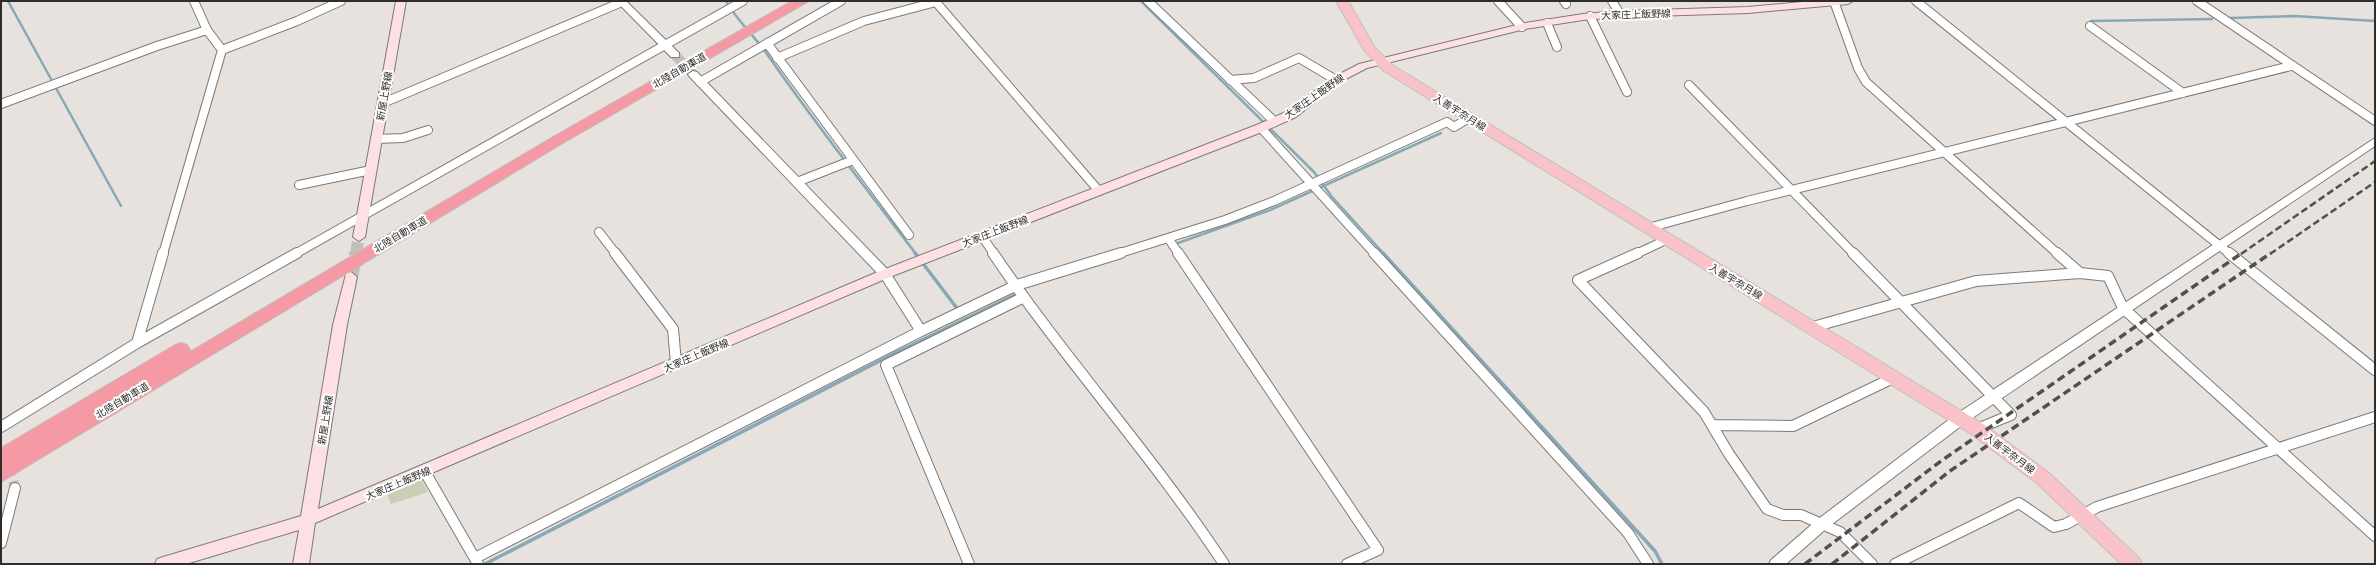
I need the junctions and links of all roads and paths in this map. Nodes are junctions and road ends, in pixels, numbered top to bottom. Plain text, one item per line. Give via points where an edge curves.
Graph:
1 (194, 1) edge
2 (341, 1) edge
3 (401, 1) edge
4 (621, 1) edge
5 (743, 1) edge
6 (784, 1) edge
7 (802, 1) edge
8 (841, 1) edge
9 (936, 1) edge
10 (1148, 1) edge
11 (1342, 1) edge
12 (1498, 1) edge
13 (1612, 1) edge
14 (1848, 1) edge
15 (1916, 1) edge
16 (2197, 1) edge
17 (1835, 4) junction
18 (1620, 14) junction
19 (1590, 16) junction
20 (1547, 23) junction
21 (2090, 26) dead end
22 (1522, 27) junction
23 (207, 30) junction
24 (767, 43) junction
25 (665, 45) junction
26 (1557, 47) dead end
27 (222, 50) junction
28 (675, 56) tunnel mouth
29 (777, 58) junction
30 (1379, 61) junction
31 (2291, 66) junction
32 (696, 78) joint
33 (1230, 80) junction
34 (1336, 80) junction
35 (1689, 85) dead end
36 (1628, 92) dead end
37 (2183, 93) junction
38 (383, 103) junction
39 (1, 104) edge
40 (1469, 118) junction
41 (2375, 121) edge
42 (1275, 122) junction
43 (2066, 122) junction
44 (1262, 128) junction
45 (428, 130) dead end
46 (376, 139) junction
47 (2375, 141) edge
48 (1945, 153) junction
49 (853, 160) junction
50 (371, 170) junction
51 (796, 182) junction
52 (1311, 182) junction
53 (299, 186) dead end
54 (1793, 190) junction
55 (1099, 191) junction
56 (363, 215) junction
57 (1648, 228) junction
58 (599, 232) dead end
59 (909, 235) dead end
60 (982, 236) junction
61 (359, 237) tunnel mouth
62 (1168, 238) junction
63 (1668, 239) junction
64 (2218, 244) junction
65 (2080, 273) junction
66 (884, 274) junction
67 (351, 277) tunnel mouth
68 (1017, 285) junction
69 (1024, 297) junction
70 (1903, 303) junction
71 (2123, 308) junction
72 (1813, 327) junction
73 (921, 331) junction
74 (137, 343) junction
75 (676, 363) junction
76 (2375, 370) edge
77 (1893, 378) junction
78 (1994, 398) junction
79 (2375, 417) edge
80 (1960, 419) junction
81 (1712, 424) junction
82 (1, 427) edge
83 (1977, 429) junction
84 (2279, 449) junction
85 (1, 458) edge
86 (425, 472) junction
87 (1, 474) edge
88 (15, 488) tunnel mouth
89 (2084, 514) junction
90 (308, 520) junction
91 (1822, 524) junction
92 (2375, 536) edge
93 (1, 543) edge
94 (477, 561) edge
95 (163, 564) edge
96 (300, 564) edge
97 (969, 564) edge
98 (1224, 564) edge
99 (1347, 564) edge
100 (1648, 564) edge
101 (1776, 564) edge
102 (1872, 564) edge
103 (1895, 564) edge
104 (2133, 564) edge

1 - 23 street
2 - 27 street
3 - 38 main road, 新屋上野線
4 - 25 street
4 - 38 street
5 - 25 street
6 - 85 highway, 北陸自動車道 via 403,218
7 - 87 highway, 北陸自動車道 via 558,140
8 - 24 street
9 - 29 street via 864,21
9 - 55 street
10 - 33 street
11 - 30 main road, 入善宇奈月線
12 - 22 street
13 - 18 street
14 - 17 main road, 大家庄上飯野線
15 - 43 street
16 - 31 street
17 - 18 main road, 大家庄上飯野線
17 - 48 street via 1858,68 1866,82
18 - 19 main road, 大家庄上飯野線
19 - 20 main road, 大家庄上飯野線
19 - 36 street
20 - 22 main road, 大家庄上飯野線
20 - 26 street
21 - 37 street
22 - 30 main road, 大家庄上飯野線
23 - 27 street
23 - 39 street
24 - 29 street
24 - 32 street
25 - 28 street
25 - 56 street
27 - 74 street
29 - 49 street
30 - 34 main road, 大家庄上飯野線
30 - 40 main road, 入善宇奈月線
31 - 37 street
31 - 41 street
32 - 51 street
33 - 34 street via 1254,78 1299,58
33 - 42 street
34 - 42 main road, 大家庄上飯野線 via 1292,114
35 - 54 street
37 - 43 street
38 - 46 main road, 新屋上野線
40 - 52 street via 1454,127 1447,122
40 - 57 main road, 入善宇奈月線
42 - 44 main road, 大家庄上飯野線
43 - 48 street
43 - 64 street
44 - 52 street
44 - 55 main road, 大家庄上飯野線
45 - 46 street via 403,138
46 - 50 main road, 新屋上野線
47 - 64 street
48 - 54 street
48 - 65 street
49 - 51 street
49 - 59 street
50 - 53 street
50 - 56 main road, 新屋上野線
51 - 66 street
52 - 62 street via 1225,220
52 - 100 street via 1628,533
54 - 57 street
54 - 70 street
55 - 60 main road, 大家庄上飯野線
56 - 61 main road, 新屋上野線
56 - 74 street
57 - 63 main road, 入善宇奈月線
58 - 75 street via 673,329
60 - 66 main road, 大家庄上飯野線
60 - 68 street
62 - 68 street
62 - 99 street via 1378,550
63 - 72 main road, 入善宇奈月線
63 - 81 street via 1578,280 1704,412
64 - 71 street
64 - 76 street
65 - 70 street via 1976,281
65 - 71 street via 2108,276
66 - 73 street
66 - 75 main road, 大家庄上飯野線
67 - 90 main road, 新屋上野線 via 340,325
68 - 69 street
68 - 73 street
69 - 97 street via 886,365
69 - 98 street via 1119,418
70 - 72 street
70 - 78 street
71 - 78 street
71 - 84 street
72 - 77 main road, 入善宇奈月線
73 - 94 street
74 - 82 street
75 - 86 main road, 大家庄上飯野線
77 - 80 main road, 入善宇奈月線
77 - 81 street via 1794,426
78 - 80 street
78 - 83 street via 2011,415
79 - 84 street
80 - 83 main road, 入善宇奈月線
80 - 91 street
81 - 91 street via 1767,509 1783,515 1801,515
83 - 89 main road, 入善宇奈月線 via 2043,478
84 - 89 street via 2097,507
84 - 92 street
86 - 90 main road, 大家庄上飯野線
86 - 94 street
88 - 93 street
89 - 103 street via 2061,527 2050,527 2030,507 2019,503
89 - 104 main road, 入善宇奈月線
90 - 95 main road, 大家庄上飯野線
90 - 96 main road, 新屋上野線
91 - 101 street
91 - 102 street via 1840,532

